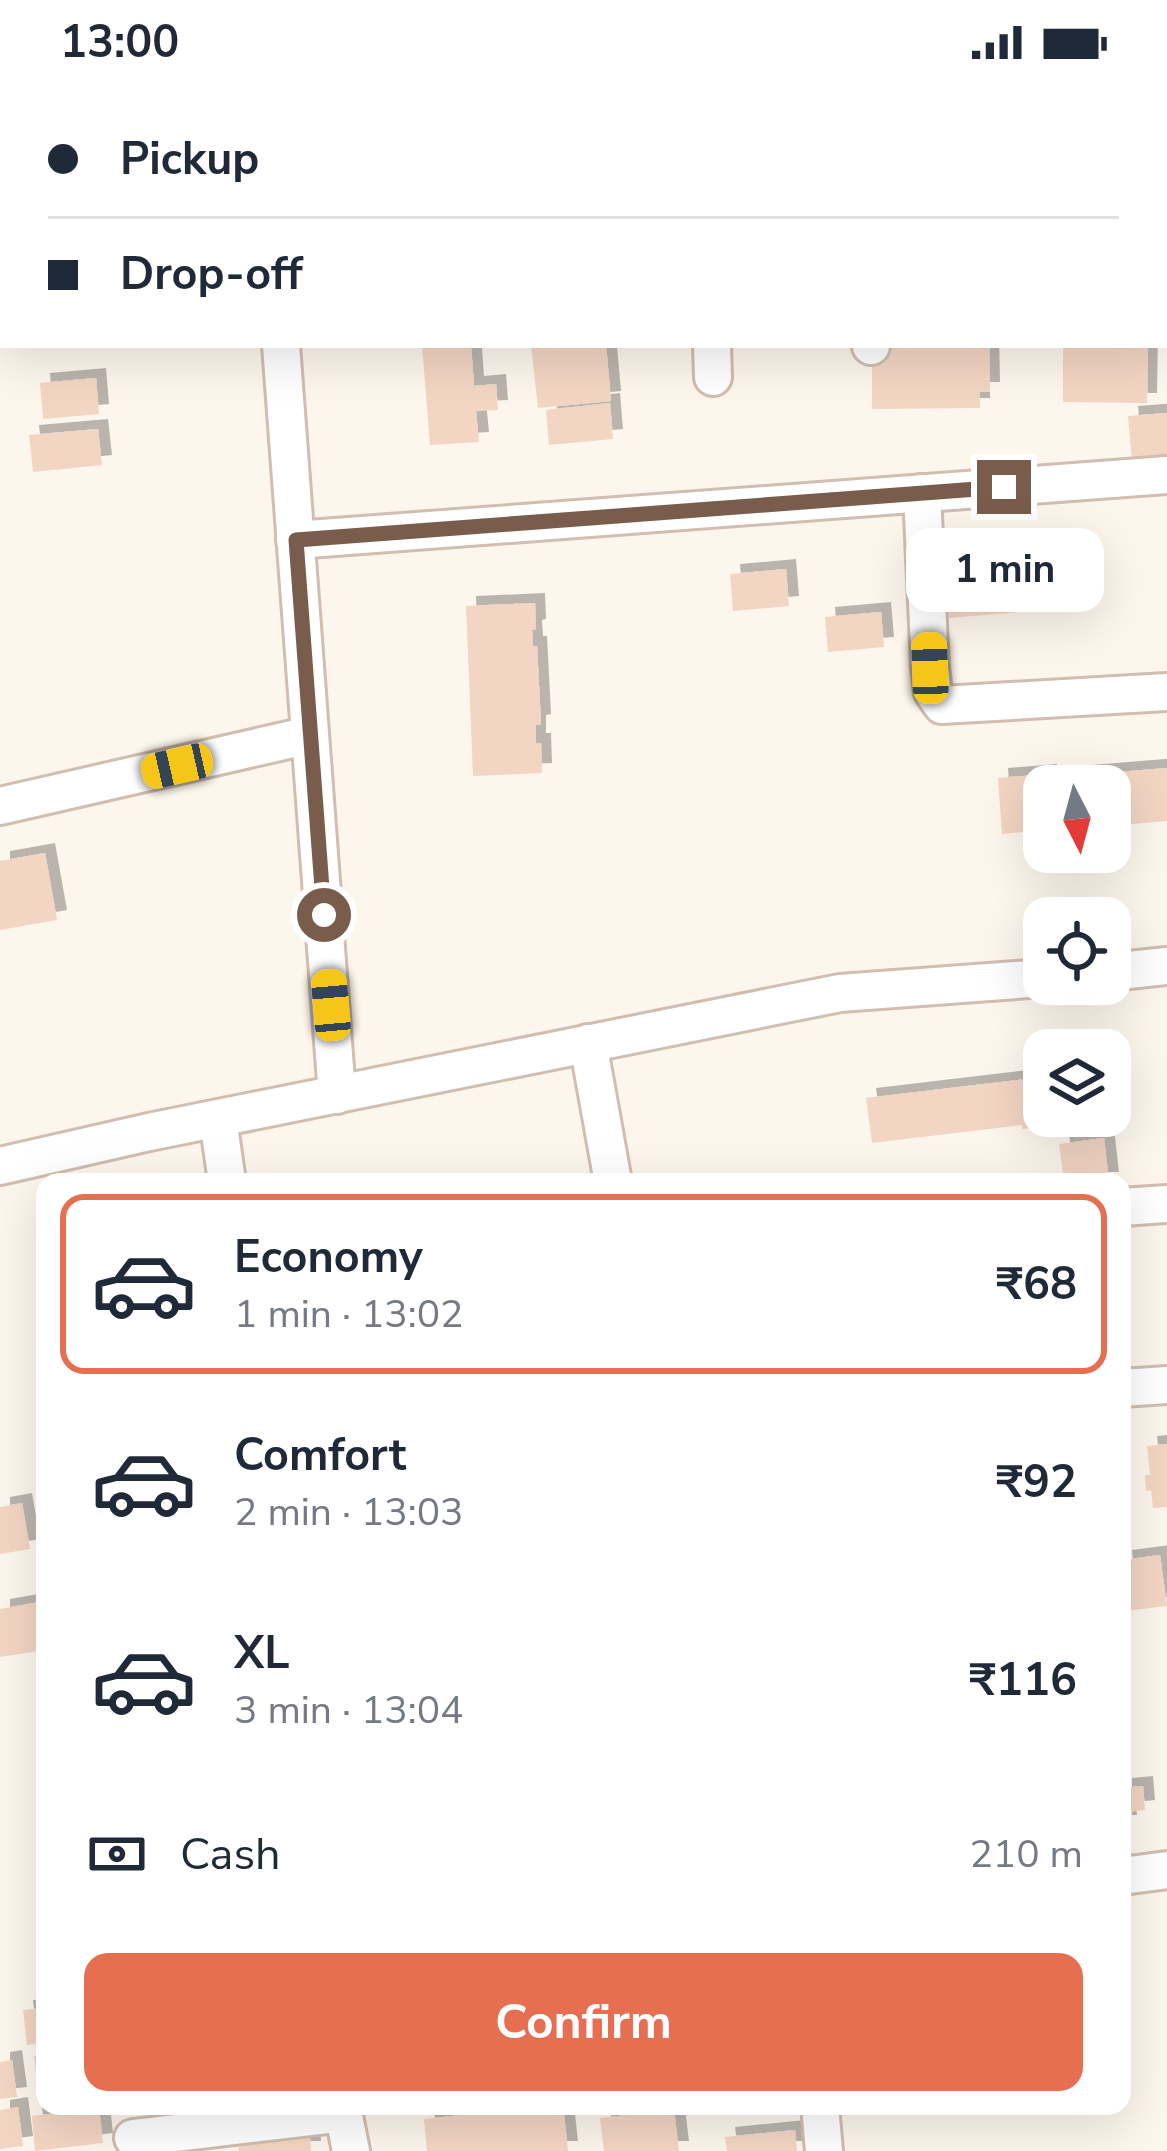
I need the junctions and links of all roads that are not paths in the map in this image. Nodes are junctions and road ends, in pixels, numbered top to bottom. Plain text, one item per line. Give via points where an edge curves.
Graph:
1 (280, 348) edge
2 (1167, 475) edge
3 (922, 493) junction
4 (296, 540) junction
5 (1167, 692) edge
6 (310, 736) junction
7 (0, 806) edge
8 (1167, 966) edge
9 (1131, 970) edge
10 (1023, 980) edge
11 (588, 1043) junction
12 (338, 1095) junction
13 (218, 1119) junction
14 (0, 1166) edge
15 (226, 1173) edge
16 (611, 1173) edge
17 (1167, 1204) edge
18 (1131, 1206) edge
19 (1167, 1385) edge
20 (1131, 1387) edge
21 (1167, 1870) edge
22 (1131, 1875) edge
23 (288, 2115) edge
24 (344, 2115) edge
25 (821, 2115) edge
26 (132, 2132) edge
27 (351, 2151) edge
28 (824, 2151) edge

1 - 4 street
2 - 3 street
3 - 4 street
3 - 5 street via 930,668 942,705
4 - 6 street
6 - 7 street
6 - 12 street
8 - 9 street
10 - 11 street via 840,993
11 - 12 street
11 - 16 street
12 - 13 street
13 - 14 street
13 - 15 street
17 - 18 street
19 - 20 street
21 - 22 street
23 - 26 street
24 - 27 street
25 - 28 street

